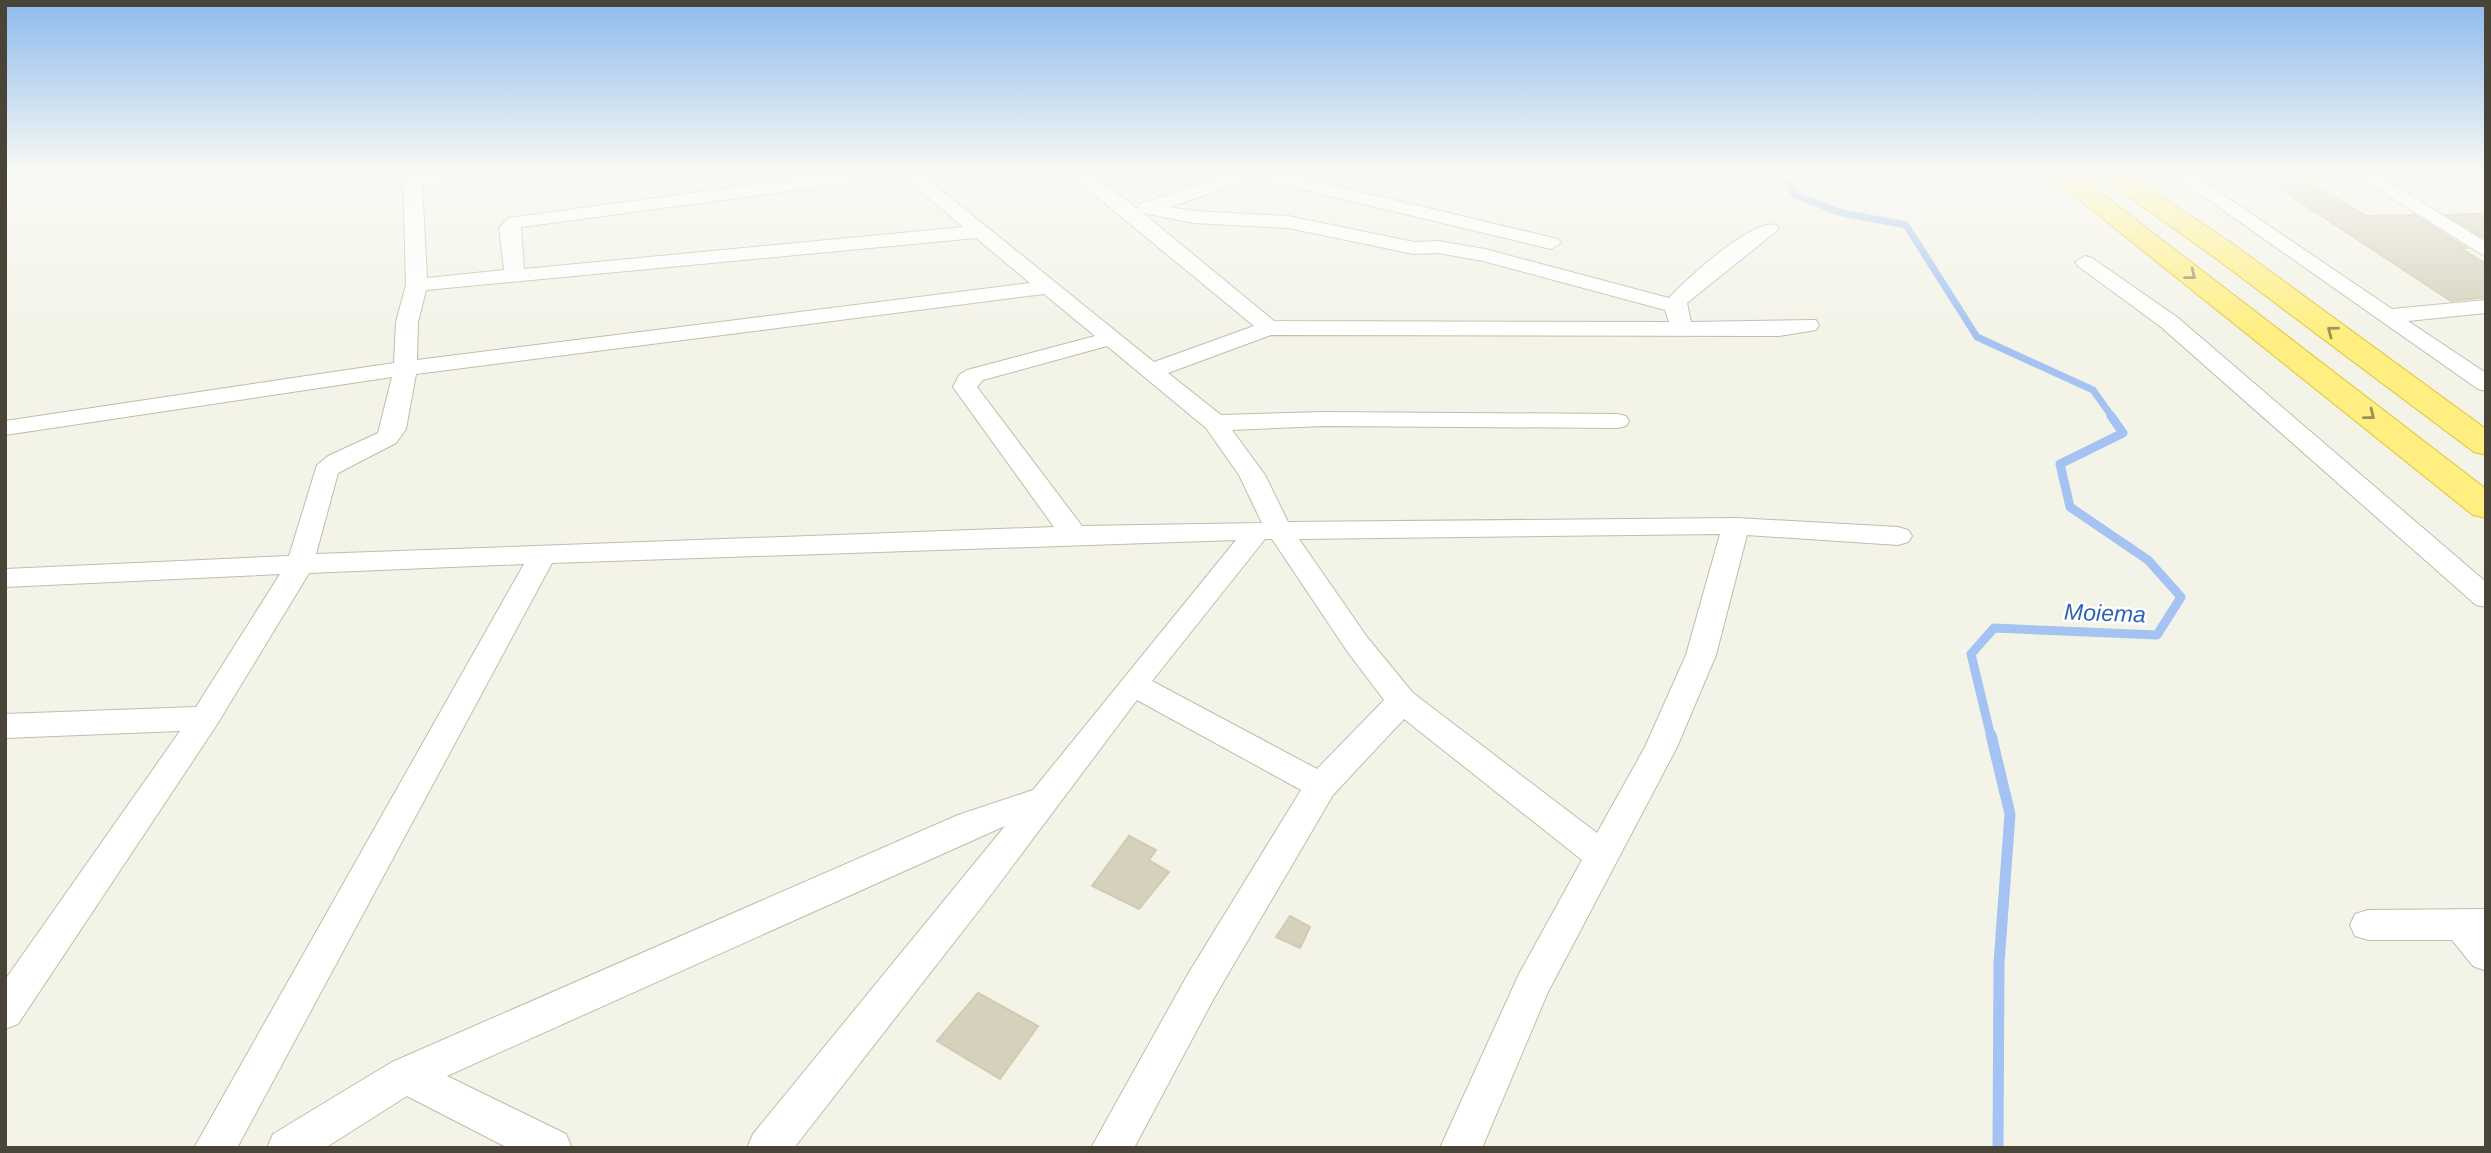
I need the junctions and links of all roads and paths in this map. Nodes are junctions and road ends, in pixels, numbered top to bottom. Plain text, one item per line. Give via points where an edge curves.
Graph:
1 (415, 227) edge
2 (510, 227) edge
3 (971, 227) edge
4 (1157, 227) edge
5 (1312, 227) edge
6 (1483, 227) edge
7 (2129, 227) edge
8 (2188, 227) edge
9 (2258, 227) edge
10 (2447, 227) edge
11 (1769, 229) dead end
12 (977, 232) junction
13 (1551, 243) dead end
14 (2486, 251) edge
15 (2085, 262) dead end
16 (515, 277) junction
17 (417, 285) junction
18 (1047, 287) junction
19 (2486, 306) edge
20 (2389, 316) junction
21 (1678, 317) junction
22 (1808, 325) dead end
23 (1266, 328) junction
24 (1112, 338) junction
25 (405, 369) junction
26 (1153, 370) junction
27 (2486, 384) edge
28 (1617, 421) dead end
29 (1215, 423) junction
30 (5, 428) edge
31 (2486, 445) edge
32 (2486, 507) edge
33 (1736, 527) junction
34 (1268, 531) junction
35 (1074, 535) junction
36 (1898, 536) dead end
37 (543, 555) junction
38 (300, 564) junction
39 (5, 578) edge
40 (2486, 598) edge
41 (1133, 684) junction
42 (1402, 701) junction
43 (205, 718) junction
44 (5, 726) edge
45 (1321, 786) junction
46 (1042, 800) junction
47 (1601, 854) junction
48 (2368, 925) dead end
49 (2474, 925) edge
50 (2486, 954) edge
51 (5, 1012) edge
52 (406, 1075) junction
53 (1465, 1147) edge
54 (215, 1148) edge
55 (288, 1148) edge
56 (551, 1148) edge
57 (768, 1148) edge
58 (1112, 1148) edge

1 - 17 street
2 - 16 street
3 - 12 street
4 - 23 street
5 - 21 street via 1414,248 1485,255
6 - 13 street
7 -> 32 highway
31 -> 8 highway
9 - 20 street
10 - 14 street
11 - 21 street via 1748,241
12 - 16 street
12 - 18 street
15 - 40 street via 2169,322
16 - 17 street
17 - 25 street via 407,322
18 - 24 street
18 - 25 street
19 - 20 street
20 - 27 street
21 - 22 street via 1779,329
21 - 23 street
23 - 26 street
24 - 26 street
24 - 35 street via 975,375 965,387
25 - 30 street
25 - 38 street via 394,429 387,438 327,470
26 - 29 street
28 - 29 street
29 - 34 street via 1252,475
33 - 34 street
33 - 36 street
33 - 47 street via 1701,655 1661,747
34 - 35 street
34 - 41 street
34 - 42 street
35 - 37 street
37 - 38 street
37 - 54 street
38 - 39 street
38 - 43 street
41 - 45 street
41 - 46 street
42 - 45 street
42 - 47 street
43 - 44 street
43 - 51 street
45 - 58 street via 1201,986
46 - 52 street via 970,824
46 - 57 street
47 - 53 street via 1532,985
48 - 49 street
49 - 50 street
52 - 55 street
52 - 56 street

